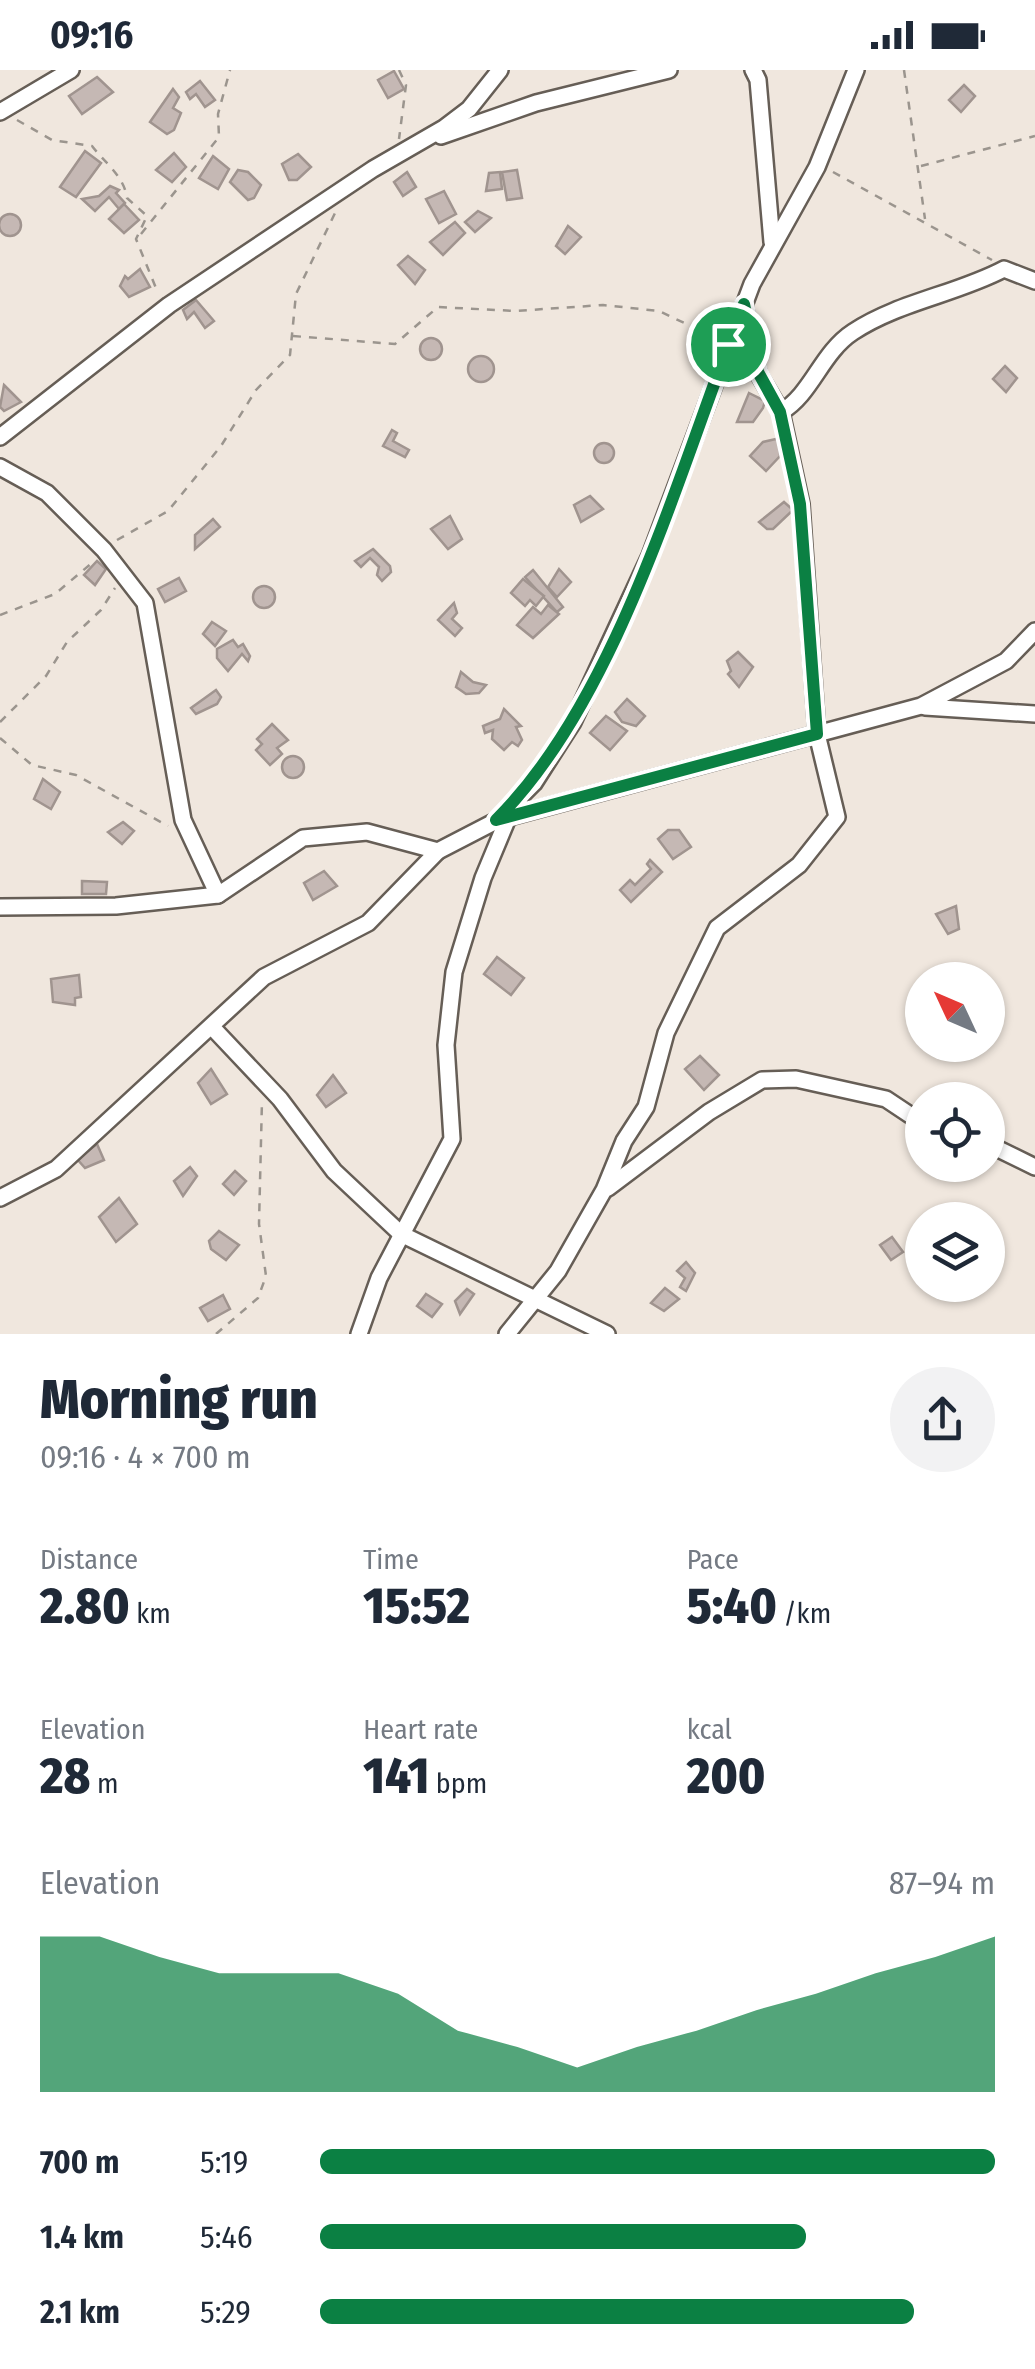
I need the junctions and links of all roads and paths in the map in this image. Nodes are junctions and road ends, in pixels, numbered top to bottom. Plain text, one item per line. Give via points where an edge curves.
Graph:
1 (70, 70) edge
2 (230, 70) edge
3 (399, 70) edge
4 (500, 70) edge
5 (668, 70) edge
6 (753, 70) edge
7 (856, 70) edge
8 (904, 70) edge
9 (1, 111) edge
10 (1035, 136) edge
11 (418, 142) junction
12 (397, 155) junction
13 (921, 166) junction
14 (817, 167) junction
15 (349, 188) junction
16 (926, 221) junction
17 (136, 239) junction
18 (772, 242) junction
19 (1004, 269) junction
20 (1035, 281) edge
21 (744, 304) junction
22 (169, 306) junction
23 (293, 336) junction
24 (728, 344) junction
25 (780, 412) junction
26 (0, 437) edge
27 (0, 467) edge
28 (104, 550) junction
29 (121, 571) junction
30 (0, 616) edge
31 (1035, 631) edge
32 (921, 706) junction
33 (1035, 714) edge
34 (0, 722) edge
35 (817, 734) junction
36 (0, 738) edge
37 (502, 819) junction
38 (189, 837) junction
39 (438, 852) junction
40 (218, 894) junction
41 (0, 907) edge
42 (212, 1028) junction
43 (260, 1079) junction
44 (905, 1112) edge
45 (1005, 1152) edge
46 (1035, 1167) edge
47 (604, 1190) junction
48 (0, 1198) edge
49 (401, 1234) junction
50 (534, 1300) junction
51 (216, 1334) edge
52 (359, 1334) edge
53 (508, 1334) edge
54 (607, 1334) edge

1 - 9 street
2 - 17 path via 219,136
3 - 12 path via 406,85
4 - 11 street via 469,109
5 - 11 street
6 - 18 street
7 - 14 street
8 - 13 path
9 - 17 path via 52,140 92,146 147,216
10 - 13 path
11 - 12 street
12 - 15 street
13 - 16 path
14 - 16 path
14 - 18 street
15 - 22 street
15 - 23 path via 296,294
16 - 19 path
17 - 22 path
18 - 21 street
19 - 20 street
19 - 25 street via 853,332
21 - 24 street
21 - 25 street via 758,372
22 - 26 street
23 - 24 path via 396,344 438,307 603,305 659,311
23 - 28 path via 290,355 168,510
24 - 37 street via 650,556 573,722
25 - 35 street via 800,504
27 - 28 street via 47,494
28 - 29 street
28 - 30 path via 55,594
29 - 34 path via 110,601
29 - 38 street via 148,613
31 - 32 street via 1006,661
32 - 33 street
32 - 35 street
35 - 37 street
35 - 47 street via 838,818 799,865 717,928 666,1033 646,1106
36 - 38 path via 32,765 76,775
37 - 39 street
37 - 49 street via 454,972 446,1045 452,1139
38 - 40 street
39 - 40 street via 368,832 303,838
39 - 42 street via 368,923 264,977
40 - 41 street via 116,906
42 - 43 street
42 - 48 street via 56,1168
43 - 49 street via 334,1171
43 - 51 path via 266,1276 258,1298
44 - 47 street via 886,1099 796,1079 762,1080
45 - 46 street
47 - 50 street
49 - 50 street
49 - 52 street
50 - 53 street
50 - 54 street

